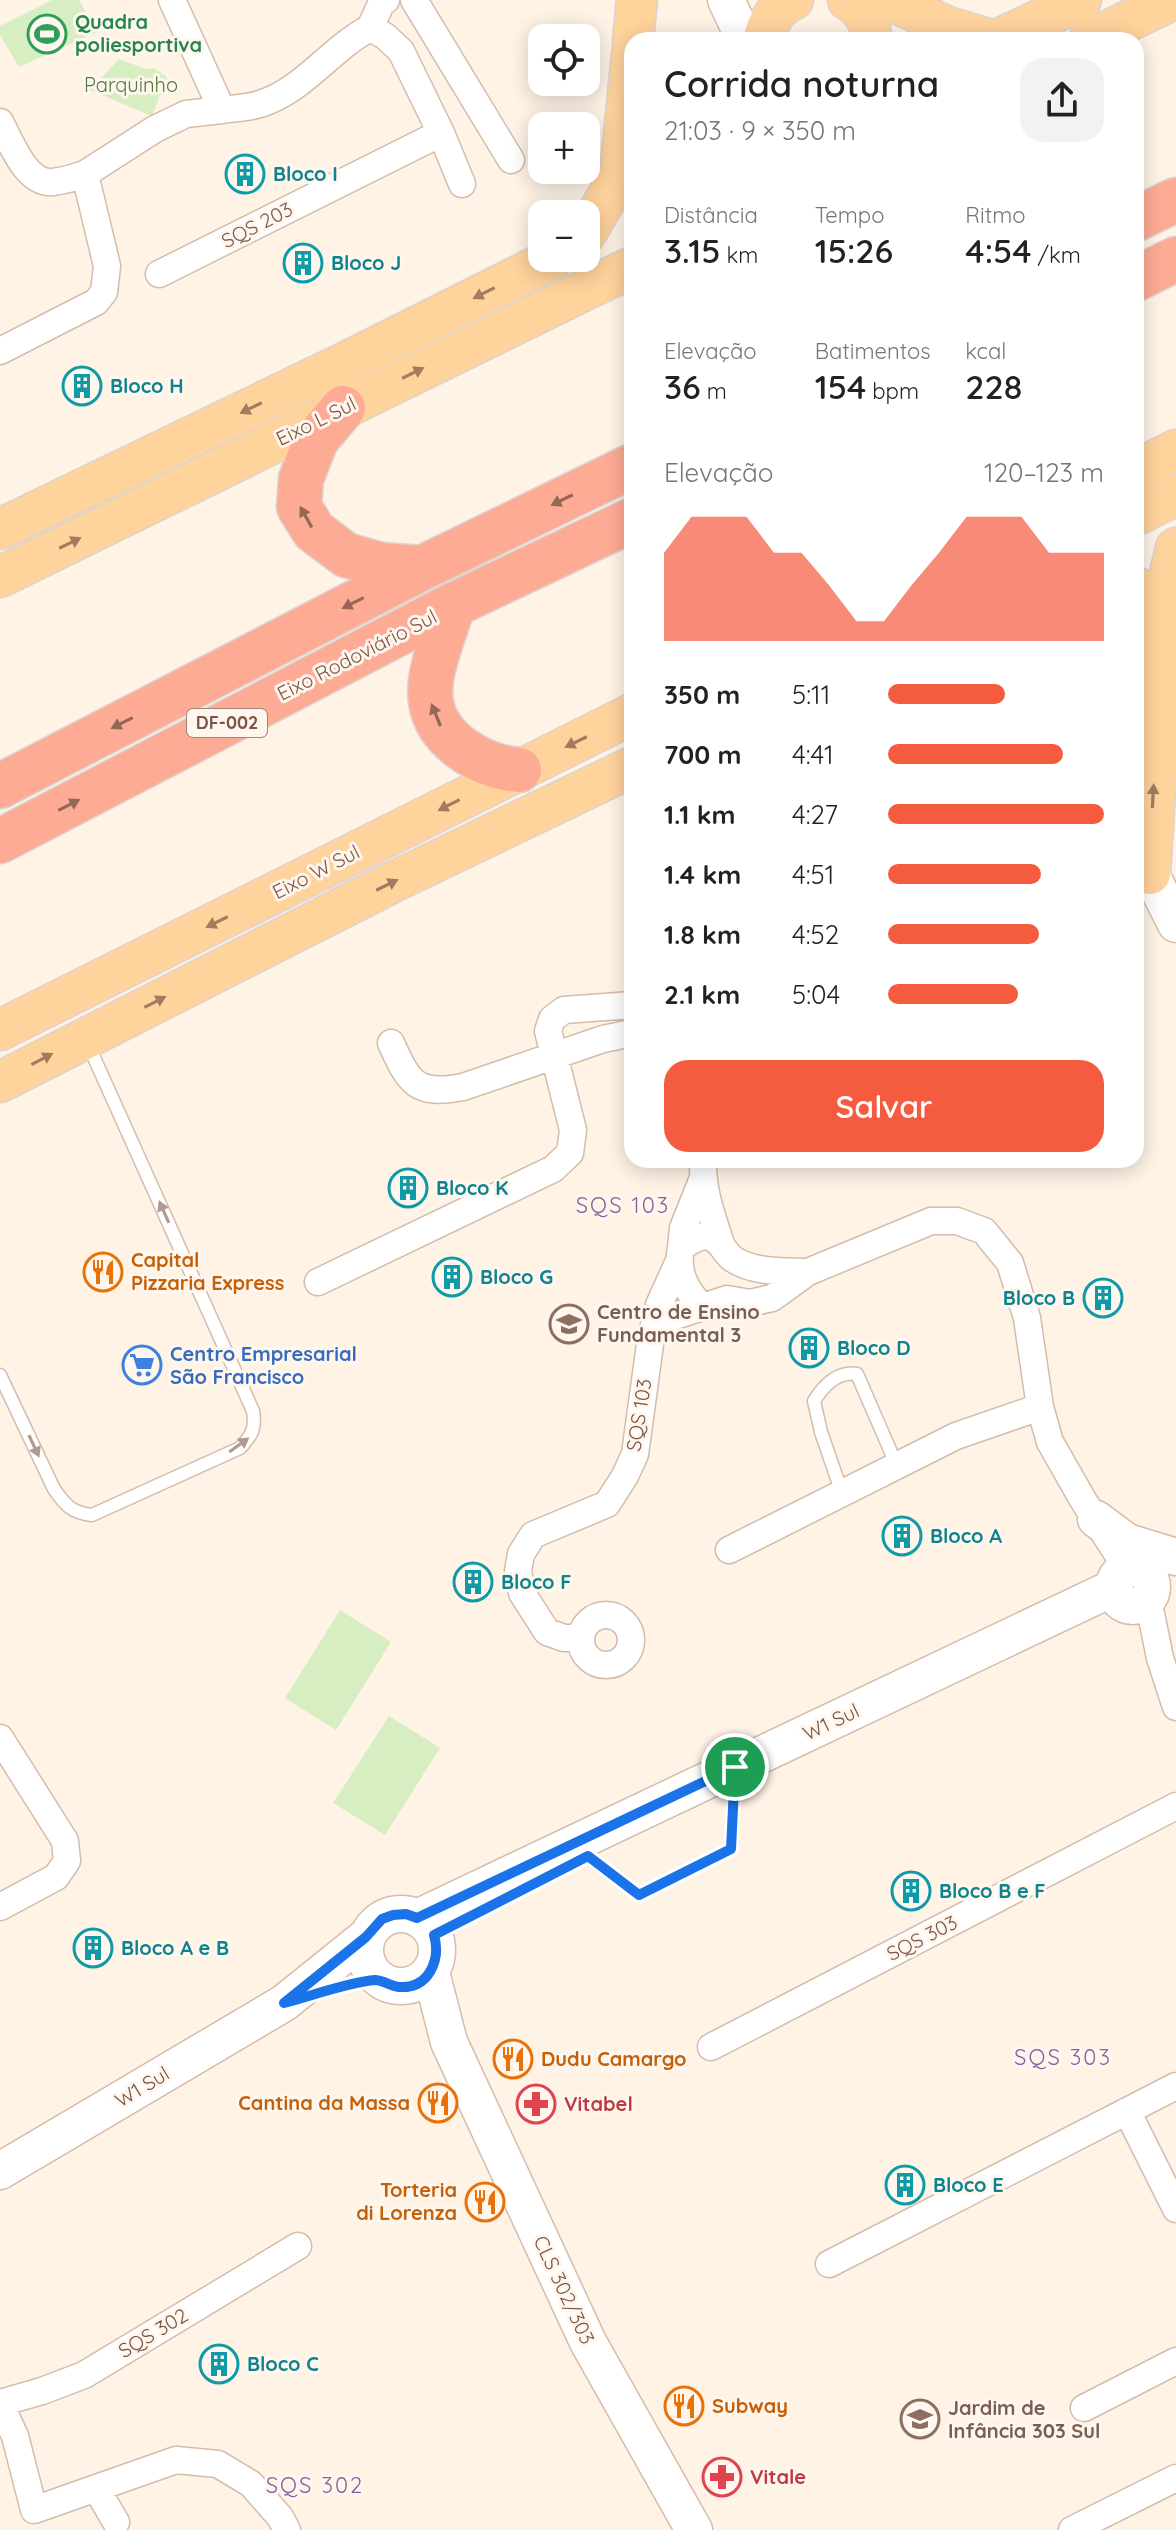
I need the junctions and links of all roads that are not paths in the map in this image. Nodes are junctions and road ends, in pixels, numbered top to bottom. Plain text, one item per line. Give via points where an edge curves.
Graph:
1 (172, 0) edge
2 (386, 0) edge
3 (414, 0) edge
4 (637, 0) edge
5 (726, 0) edge
6 (793, 0) edge
7 (848, 0) edge
8 (890, 0) edge
9 (1081, 0) edge
10 (1172, 0) edge
11 (370, 28) junction
12 (634, 32) edge
13 (741, 32) edge
14 (766, 32) edge
15 (871, 32) edge
16 (966, 32) edge
17 (1012, 32) edge
18 (1106, 32) edge
19 (222, 110) junction
20 (0, 122) edge
21 (441, 133) junction
22 (624, 134) edge
23 (511, 160) dead end
24 (85, 174) junction
25 (462, 184) dead end
26 (1176, 200) edge
27 (600, 209) edge
28 (1144, 215) edge
29 (624, 221) edge
30 (600, 234) edge
31 (1176, 259) edge
32 (528, 271) edge
33 (624, 271) edge
34 (159, 274) dead end
35 (1144, 275) edge
36 (0, 351) edge
37 (343, 408) junction
38 (1176, 450) edge
39 (1144, 466) edge
40 (624, 470) edge
41 (1176, 495) edge
42 (1144, 511) edge
43 (624, 524) edge
44 (0, 529) edge
45 (1176, 548) edge
46 (422, 568) junction
47 (0, 577) edge
48 (1144, 604) edge
49 (453, 605) junction
50 (1144, 640) edge
51 (624, 718) edge
52 (519, 770) junction
53 (624, 771) edge
54 (0, 786) edge
55 (1144, 832) edge
56 (0, 841) edge
57 (1144, 868) edge
58 (1176, 924) edge
59 (624, 1006) edge
60 (0, 1030) edge
61 (624, 1035) edge
62 (85, 1037) junction
63 (391, 1043) dead end
64 (553, 1056) junction
65 (0, 1082) edge
66 (703, 1169) edge
67 (727, 1251) junction
68 (680, 1255) junction
69 (808, 1272) junction
70 (318, 1282) dead end
71 (714, 1303) junction
72 (651, 1337) junction
73 (0, 1375) edge
74 (1040, 1407) junction
75 (897, 1466) junction
76 (842, 1493) junction
77 (1096, 1519) junction
78 (729, 1550) dead end
79 (1144, 1583) edge
80 (581, 1638) dead end
81 (1176, 1707) edge
82 (0, 1738) edge
83 (734, 1777) junction
84 (1176, 1806) edge
85 (580, 1850) junction
86 (0, 1907) edge
87 (426, 1927) junction
88 (366, 1937) junction
89 (403, 1979) junction
90 (284, 2003) junction
91 (711, 2047) dead end
92 (1176, 2086) edge
93 (1127, 2111) junction
94 (0, 2171) edge
95 (1174, 2202) edge
96 (298, 2246) dead end
97 (829, 2264) dead end
98 (1176, 2361) edge
99 (0, 2403) edge
100 (1084, 2408) dead end
101 (1176, 2478) edge
102 (96, 2488) junction
103 (36, 2520) edge
104 (116, 2522) dead end
105 (287, 2530) edge
106 (694, 2530) edge
107 (1072, 2530) edge

1 - 19 street
2 - 11 street
3 - 23 street
4 - 12 main road
5 - 13 street
6 - 14 main road via 772,16
7 - 15 main road via 861,7
8 - 16 main road
9 - 17 main road
10 - 18 main road
11 - 19 street via 349,39 292,88 260,104
11 - 21 street via 401,51
19 - 24 street via 186,114
20 - 24 street via 39,181
21 - 25 street
21 - 34 street, SQS 203
22 - 27 main road via 620,175
24 - 36 street via 107,266 104,292 96,302
26 - 28 highway
29 - 30 main road
31 - 35 highway
32 -> 44 main road, Eixo L Sul
37 -> 33 main road, Eixo L Sul
46 -> 37 highway via 346,555 314,531 299,507 301,479 316,440
47 -> 37 main road, Eixo L Sul
38 - 39 main road
40 -> 46 highway, DF-002
41 - 42 main road
43 - 49 highway, Eixo Rodoviário Sul / DF-002
55 -> 45 main road via 1168,582
46 -> 54 highway, DF-002
48 - 50 main road via 1149,627
52 -> 49 highway via 499,768 462,749 442,729 431,702 433,667
56 -> 49 highway, Eixo Rodoviário Sul / DF-002
51 -> 52 main road, Eixo W Sul
52 -> 60 main road, Eixo W Sul
62 -> 53 main road
57 - 58 street
59 - 64 street via 564,1010 552,1019 548,1031
61 - 64 street
65 -> 62 main road
73 -> 62 lane via 54,1489 78,1513 92,1515 240,1448 256,1426
63 - 64 street via 405,1075 421,1089 432,1090 463,1087
64 - 70 street via 573,1130 570,1153 553,1169
66 - 67 street, SQS 103
66 - 68 street, SQS 103 via 683,1228
67 - 68 street via 709,1237 695,1238
67 - 69 street via 763,1270
67 - 71 street, SQS 103 via 734,1276
68 - 71 street via 686,1290
68 - 72 street, SQS 103
69 - 71 street via 772,1298
69 - 74 street via 931,1221 957,1221 984,1231 1010,1263 1027,1318
71 - 72 street via 672,1317
72 - 80 street, SQS 103 via 635,1454 625,1476 607,1504 533,1535 521,1554 522,1593 547,1632
74 - 75 street via 956,1436
74 - 77 street via 1050,1442
75 - 76 street
75 - 76 lane via 857,1374 837,1377 814,1401
76 - 78 street
77 - 79 street
77 - 79 street via 1127,1542
79 - 81 street
79 - 83 street, W1 Sul
82 - 86 street via 65,1841 67,1861 56,1877
83 - 85 street, W1 Sul
83 - 85 lane via 731,1849 639,1895
84 - 91 street, SQS 303
85 - 87 street, W1 Sul
87 - 88 street via 406,1914 393,1915
87 - 89 street via 438,1948 436,1961
88 - 89 street via 366,1962
88 - 90 street, W1 Sul
89 - 90 street, W1 Sul
89 - 106 street, CLS 302/303 via 449,2042 588,2342
90 - 94 street, W1 Sul
92 - 93 street
93 - 95 street
93 - 97 street
96 - 99 street, SQS 302 via 84,2375
98 - 100 street
99 - 103 street, SQS 302 via 15,2436
101 - 107 street
102 - 103 street, SQS 302
102 - 104 street
102 - 105 street, SQS 302 via 176,2460 218,2464 251,2484

